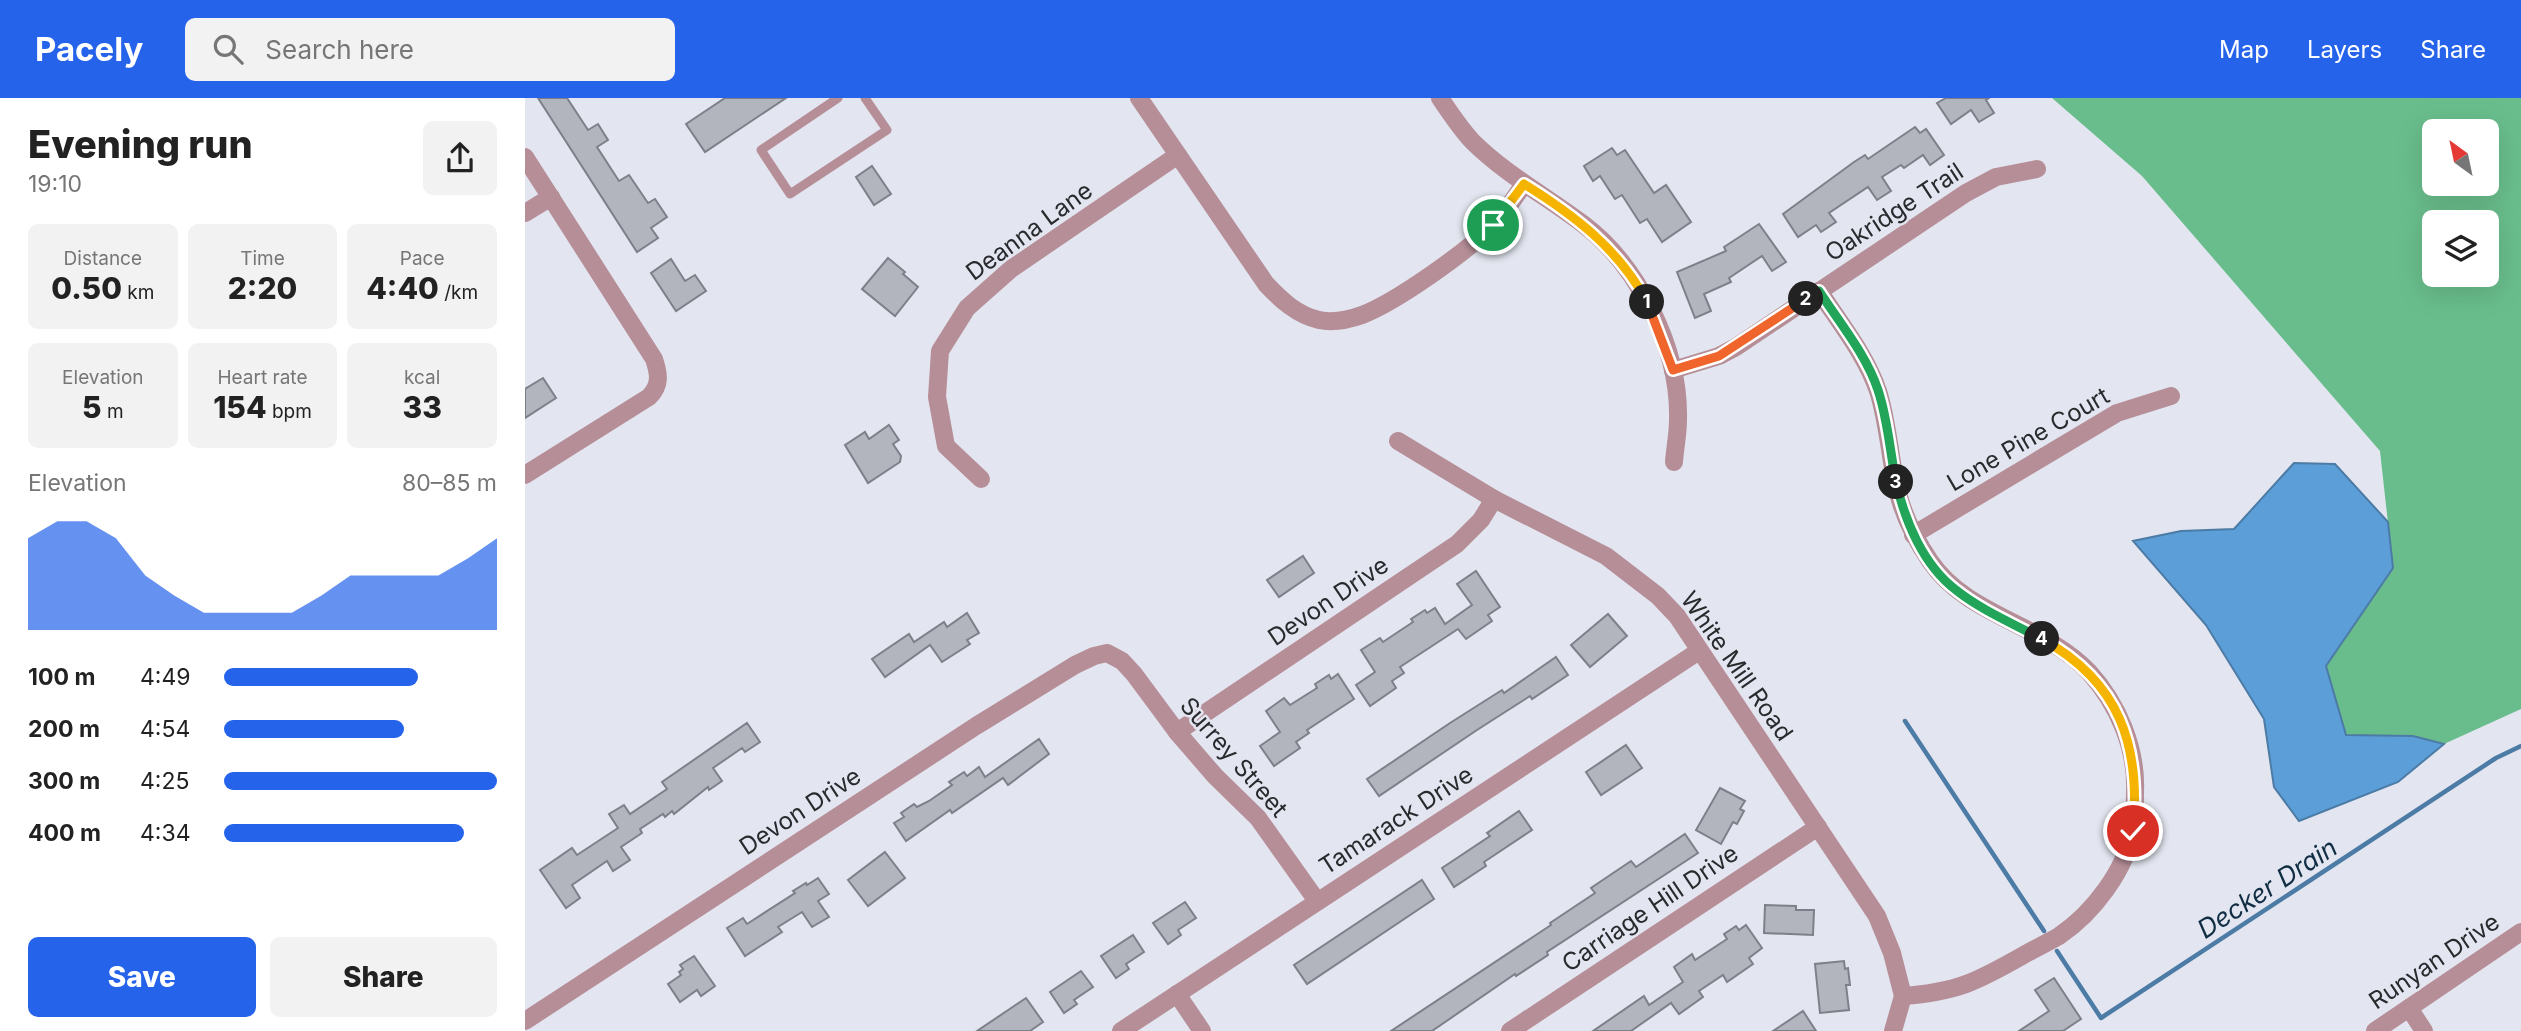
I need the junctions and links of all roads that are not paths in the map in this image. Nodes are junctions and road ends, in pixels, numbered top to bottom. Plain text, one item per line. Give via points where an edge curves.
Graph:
1 (838, 98) edge
2 (865, 98) edge
3 (1139, 98) edge
4 (1446, 100) edge
5 (1178, 155) junction
6 (525, 157) edge
7 (2037, 169) dead end
8 (1524, 184) junction
9 (551, 197) junction
10 (525, 214) edge
11 (1819, 291) junction
12 (1673, 370) junction
13 (2171, 396) dead end
14 (1398, 441) dead end
15 (1674, 462) dead end
16 (525, 475) edge
17 (981, 479) dead end
18 (1494, 499) junction
19 (1913, 534) junction
20 (1699, 650) junction
21 (1107, 653) joint
22 (1177, 732) junction
23 (1818, 827) junction
24 (1317, 901) junction
25 (2521, 932) edge
26 (1177, 994) junction
27 (1903, 996) junction
28 (2409, 1009) junction
29 (525, 1021) edge
30 (1121, 1031) edge
31 (1202, 1031) edge
32 (1510, 1031) edge
33 (1893, 1031) edge
34 (2375, 1031) edge
35 (2424, 1031) edge

1 - 2 lane via 761,149 790,194 887,130
3 - 5 street
4 - 8 street via 1473,142
5 - 8 street via 1279,298 1320,320 1349,319 1378,307 1476,242
5 - 17 street, Deanna Lane via 1011,269 967,308 940,351 937,397 946,446
6 - 9 street
7 - 11 street, Oakridge Trail via 1996,177 1966,193
8 - 12 street via 1586,226 1620,261 1646,299
9 - 10 street
9 - 16 street via 654,359 659,379 649,397
11 - 12 street, Oakridge Trail via 1727,351
11 - 19 street via 1878,391 1900,502
12 - 15 street via 1678,418
13 - 19 street, Lone Pine Court via 2117,413
14 - 18 street, White Mill Road
18 - 20 street, White Mill Road via 1624,568 1677,616
18 - 22 street, Devon Drive via 1457,544
19 - 27 street via 1954,589 2059,649 2089,672 2126,734 2136,781 2133,831 2126,853 2109,885 2075,922 2060,935 1969,985
20 - 23 street, White Mill Road
20 - 24 street, Tamarack Drive
21 - 22 street, Surrey Street via 1135,674
21 - 29 street, Devon Drive via 1075,665 976,726
22 - 24 street, Surrey Street via 1258,818
23 - 27 street, White Mill Road via 1877,916
23 - 32 street, Carriage Hill Drive
24 - 26 street, Tamarack Drive
25 - 28 street, Runyan Drive
26 - 30 street, Tamarack Drive
26 - 31 street
27 - 33 street
28 - 34 street, Runyan Drive
28 - 35 street

